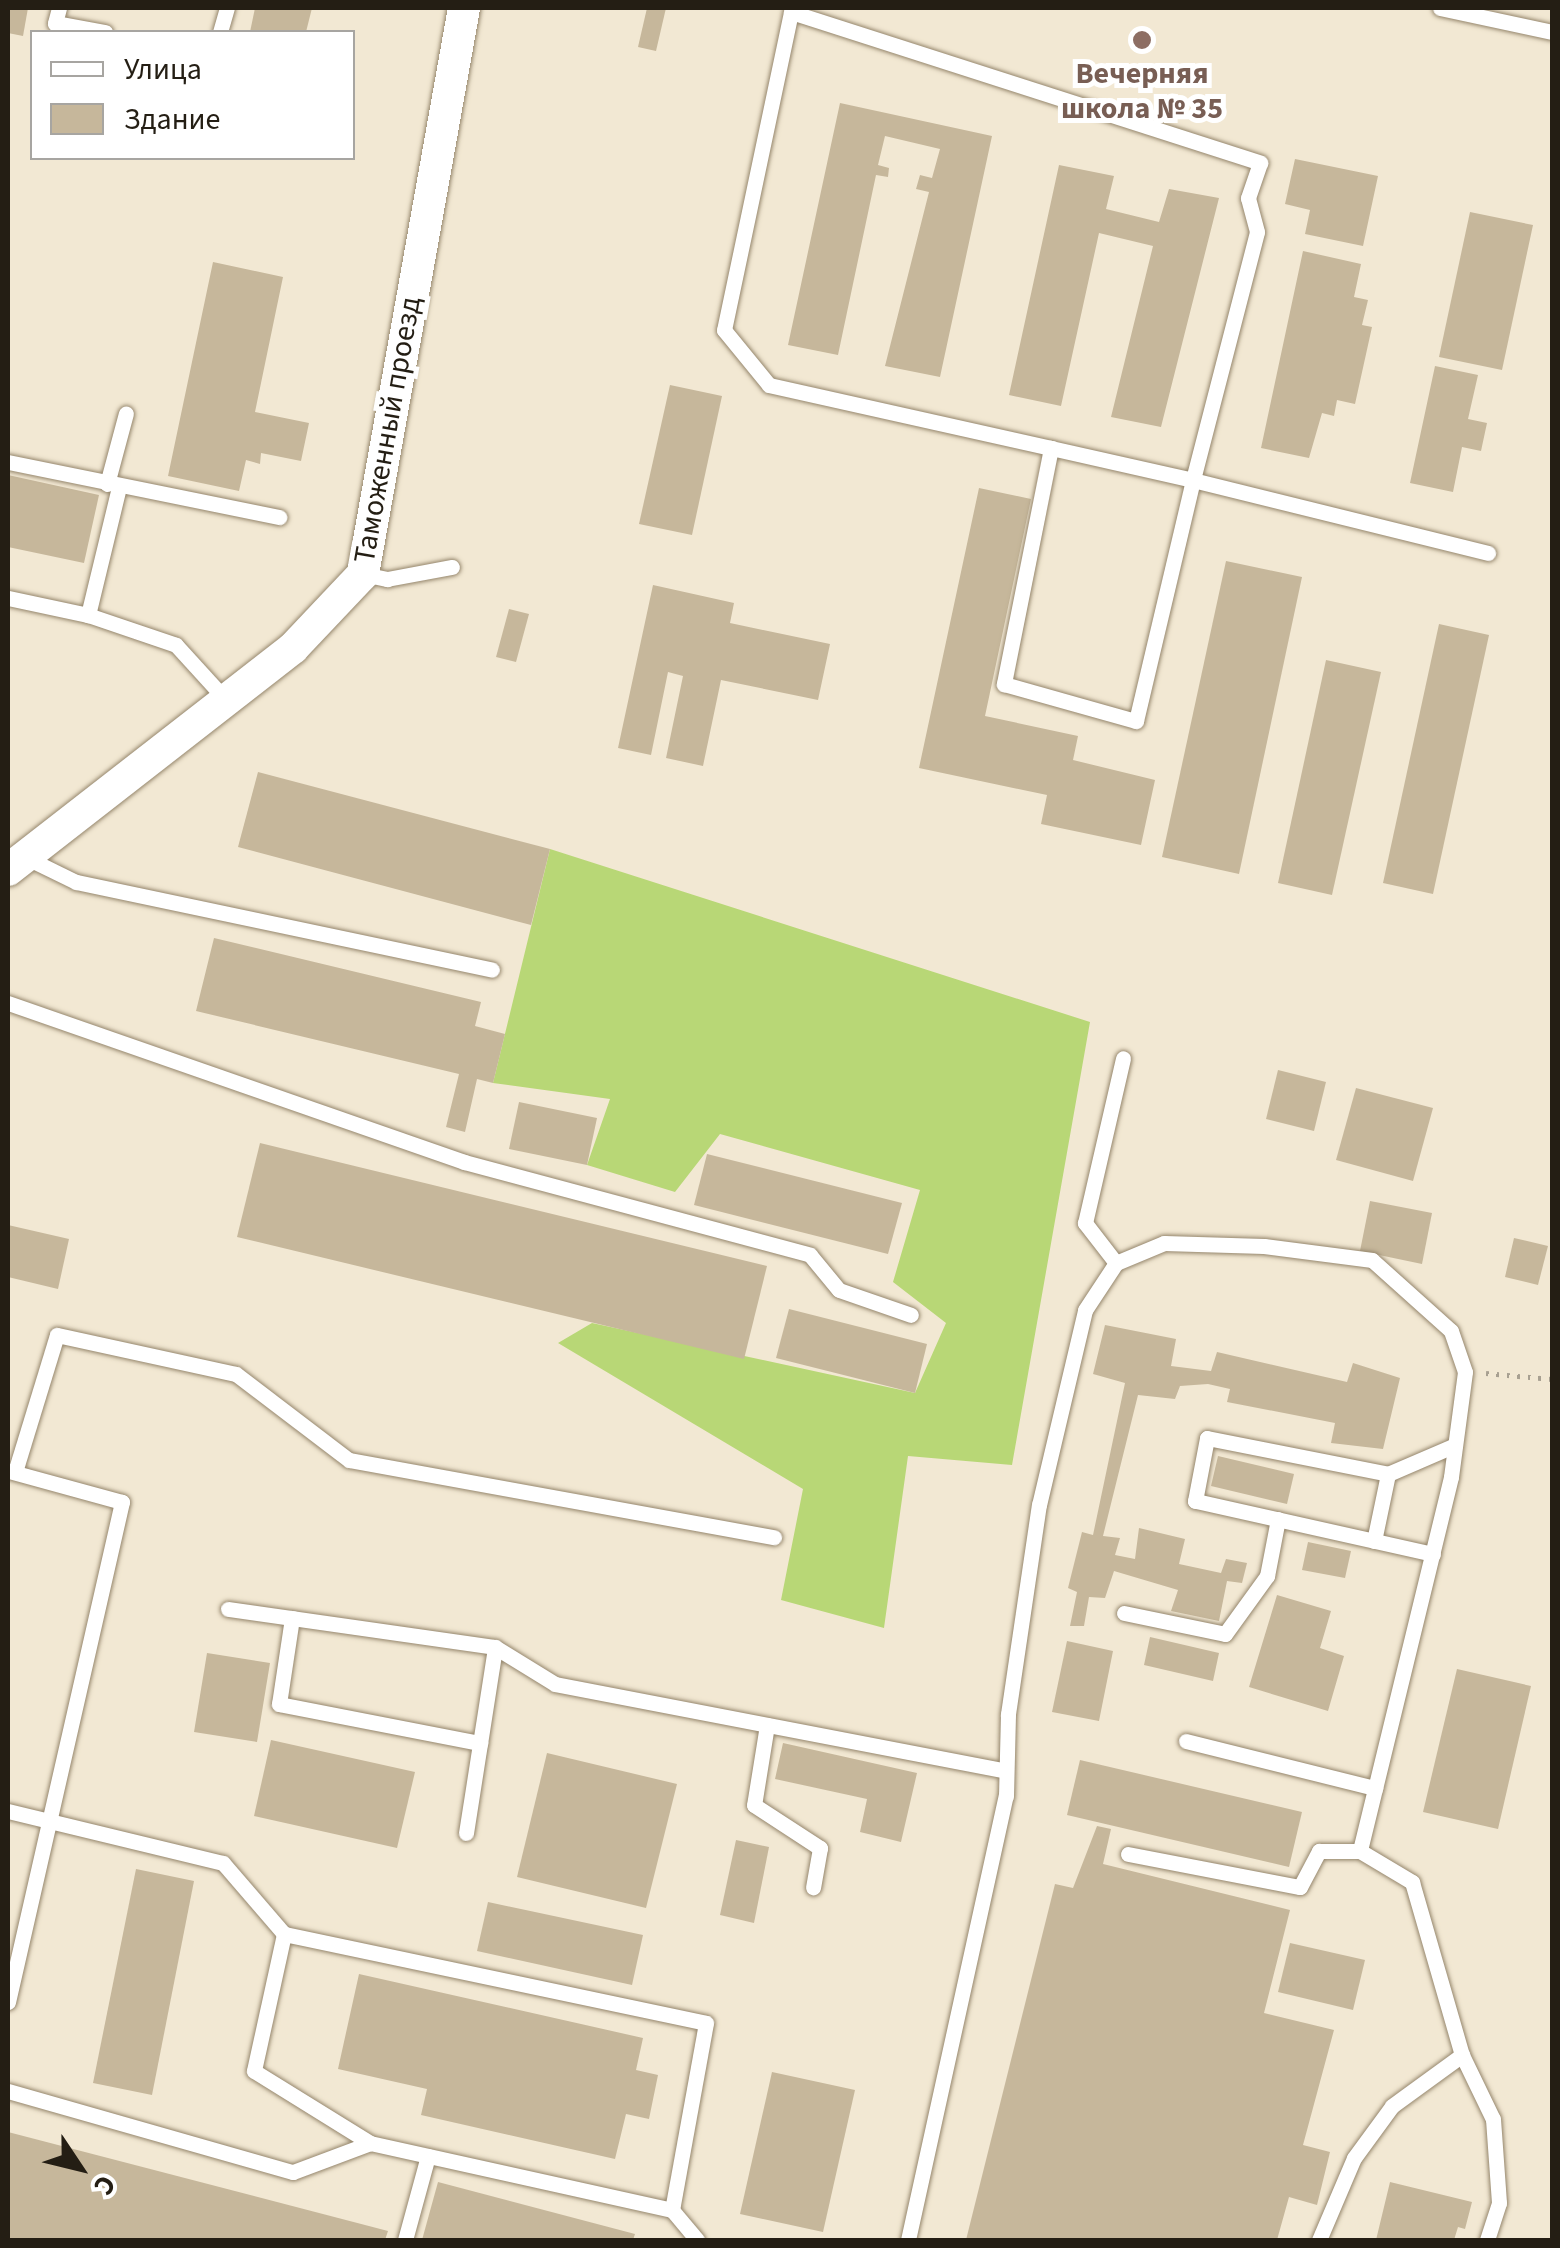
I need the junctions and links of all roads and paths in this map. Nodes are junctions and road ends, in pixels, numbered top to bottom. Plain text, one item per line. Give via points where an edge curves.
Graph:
1 (58, 8) edge
2 (464, 8) edge
3 (1440, 8) edge
4 (95, 30) edge
5 (1552, 32) edge
6 (126, 412) dead end
7 (1051, 448) junction
8 (8, 462) edge
9 (1193, 480) junction
10 (113, 485) junction
11 (279, 516) dead end
12 (1488, 553) dead end
13 (452, 567) dead end
14 (363, 574) junction
15 (8, 598) edge
16 (88, 615) junction
17 (226, 700) junction
18 (16, 863) edge
19 (492, 970) dead end
20 (8, 1003) edge
21 (1123, 1058) dead end
22 (1116, 1263) junction
23 (911, 1314) dead end
24 (1466, 1372) junction
25 (1552, 1379) edge
26 (1456, 1445) junction
27 (11, 1471) edge
28 (1388, 1474) junction
29 (1278, 1519) junction
30 (774, 1537) dead end
31 (1374, 1540) junction
32 (1433, 1554) junction
33 (228, 1609) dead end
34 (1124, 1614) dead end
35 (292, 1618) junction
36 (495, 1647) junction
37 (767, 1725) junction
38 (1186, 1740) dead end
39 (480, 1743) junction
40 (1006, 1771) junction
41 (1375, 1788) junction
42 (8, 1811) edge
43 (48, 1821) junction
44 (466, 1833) dead end
45 (1360, 1851) junction
46 (1128, 1854) dead end
47 (814, 1887) dead end
48 (284, 1934) junction
49 (8, 2002) edge
50 (1462, 2055) junction
51 (8, 2091) edge
52 (370, 2143) junction
53 (428, 2156) junction
54 (672, 2210) junction
55 (405, 2240) edge
56 (697, 2240) edge
57 (908, 2240) edge
58 (1319, 2240) edge
59 (1487, 2240) edge

1 - 4 lane via 55,23
2 - 14 street, Таможенный проезд
3 - 5 lane
6 - 10 lane
7 - 9 lane
7 - 9 lane via 1004,684 1136,721
7 - 9 lane via 770,385 724,330 792,12 1260,163 1248,198 1257,232
8 - 10 lane
9 - 12 lane
10 - 11 lane
10 - 16 lane
13 - 14 lane via 387,578
14 - 17 street, Таможенный проезд via 330,615
15 - 16 lane
16 - 17 lane via 176,645
17 - 18 street, Таможенный проезд
18 - 19 lane via 76,882
20 - 23 lane via 464,1162 810,1255 839,1290
21 - 22 lane via 1085,1223
22 - 24 lane via 1164,1243 1264,1246 1372,1260 1452,1331
22 - 40 lane via 1085,1310 1039,1505 1008,1714
24 - 25 path
24 - 26 lane
26 - 28 lane
26 - 32 lane
27 - 30 lane via 57,1335 236,1374 350,1460
27 - 43 lane via 122,1502
28 - 29 lane via 1207,1438 1194,1501
28 - 31 lane
29 - 31 lane
29 - 34 lane via 1267,1576 1225,1634
31 - 32 lane
32 - 41 lane
33 - 35 lane
35 - 36 lane
35 - 39 lane via 279,1704
36 - 37 lane via 554,1684
36 - 39 lane
37 - 40 lane
37 - 47 lane via 754,1805 820,1848
38 - 41 lane
39 - 44 lane
40 - 57 lane
41 - 45 lane
42 - 43 lane
43 - 48 lane via 222,1863
43 - 49 lane
45 - 46 lane via 1319,1851 1300,1887
45 - 50 lane via 1412,1882
48 - 52 lane via 254,2071
48 - 54 lane via 706,2023
50 - 58 lane via 1392,2106 1354,2158
50 - 59 lane via 1493,2119 1499,2204
51 - 52 lane via 293,2172
52 - 53 lane
53 - 54 lane
53 - 55 lane
54 - 56 lane

